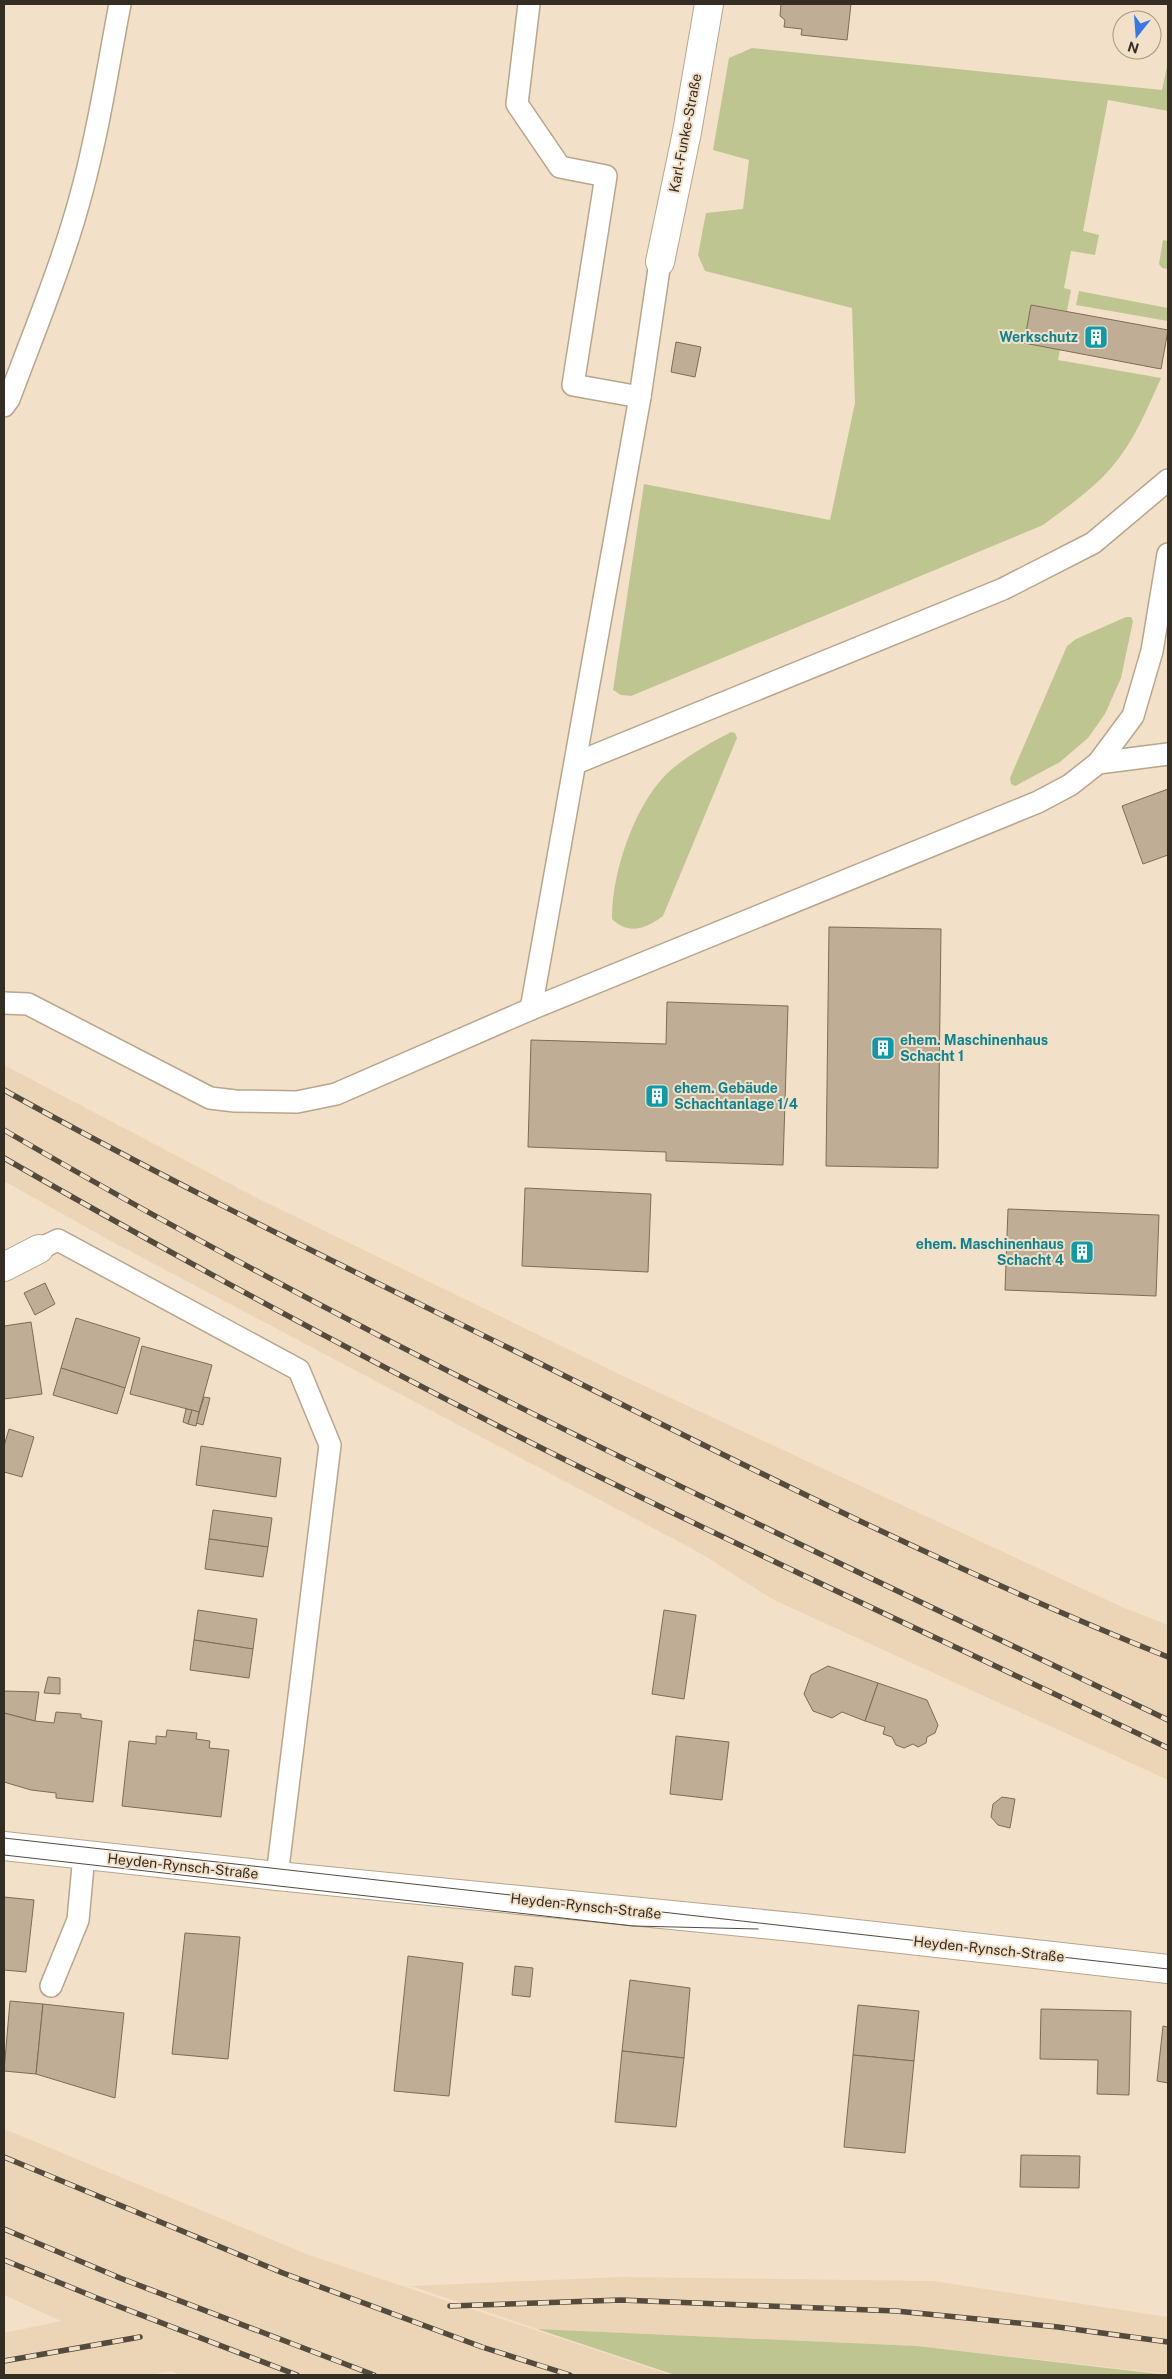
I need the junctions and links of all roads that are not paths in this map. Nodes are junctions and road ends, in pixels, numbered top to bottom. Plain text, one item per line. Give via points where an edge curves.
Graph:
1 (120, 4) edge
2 (529, 4) edge
3 (708, 4) edge
4 (660, 262) joint
5 (640, 397) junction
6 (4, 406) edge
7 (1168, 480) edge
8 (1168, 554) edge
9 (1168, 754) edge
10 (576, 763) junction
11 (1098, 763) junction
12 (4, 1003) edge
13 (531, 1009) junction
14 (39, 1249) joint
15 (4, 1268) edge
16 (4, 1846) edge
17 (84, 1855) junction
18 (276, 1876) junction
19 (1168, 1970) edge
20 (51, 1986) dead end

1 - 6 lane via 82,191 42,311
2 - 5 lane via 517,104 560,167 606,176 573,385
3 - 4 main road, Karl-Funke-Straße via 687,132
4 - 5 lane
5 - 10 lane
7 - 10 lane via 1093,543 1003,589
8 - 11 lane via 1152,651 1133,716
9 - 11 lane
10 - 13 lane
11 - 13 lane via 1070,785 1038,802
12 - 13 lane via 28,1004 210,1098 297,1102 336,1094
14 - 15 main road
14 - 18 lane via 58,1240 299,1370 330,1445
16 - 17 main road, Heyden-Rynsch-Straße
17 - 18 main road, Heyden-Rynsch-Straße
17 - 20 lane via 78,1920
18 - 19 main road, Heyden-Rynsch-Straße via 802,1928

